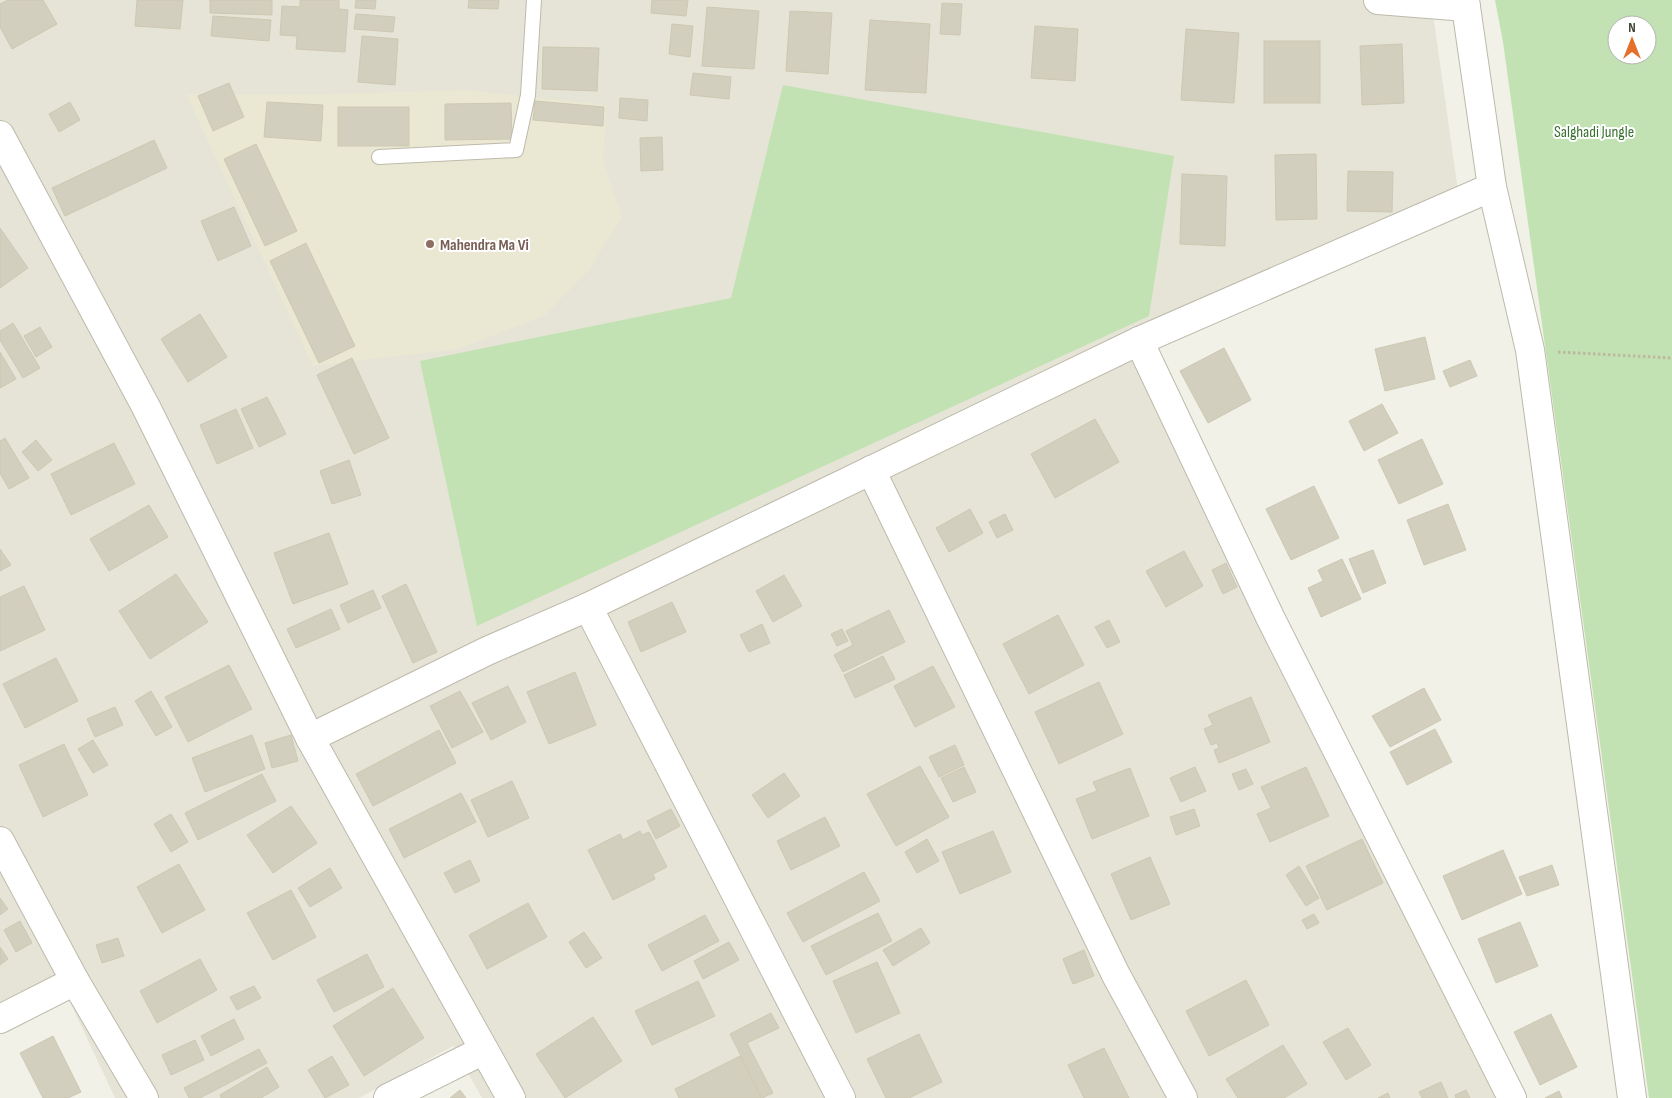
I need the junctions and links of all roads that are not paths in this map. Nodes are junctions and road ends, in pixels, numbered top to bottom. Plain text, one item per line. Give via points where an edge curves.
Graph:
1 (534, 0) edge
2 (1378, 0) edge
3 (1465, 4) edge
4 (0, 135) edge
5 (378, 157) dead end
6 (1492, 186) junction
7 (1138, 341) junction
8 (871, 470) junction
9 (588, 607) junction
10 (310, 738) junction
11 (0, 841) edge
12 (75, 981) junction
13 (0, 1019) edge
14 (484, 1050) junction
15 (144, 1098) edge
16 (388, 1098) edge
17 (511, 1098) edge
18 (841, 1098) edge
19 (1182, 1098) edge
20 (1512, 1098) edge
21 (1632, 1098) edge

1 - 5 lane via 528,95 516,150
2 - 3 street
3 - 6 street
4 - 10 street via 146,407
6 - 7 street
6 - 21 street via 1530,350
7 - 8 street
7 - 20 street via 1270,617
8 - 9 street
8 - 19 street via 1116,975
9 - 10 street via 487,651
9 - 18 street
10 - 14 street
11 - 12 street
12 - 13 street
12 - 15 street
14 - 16 street
14 - 17 street

